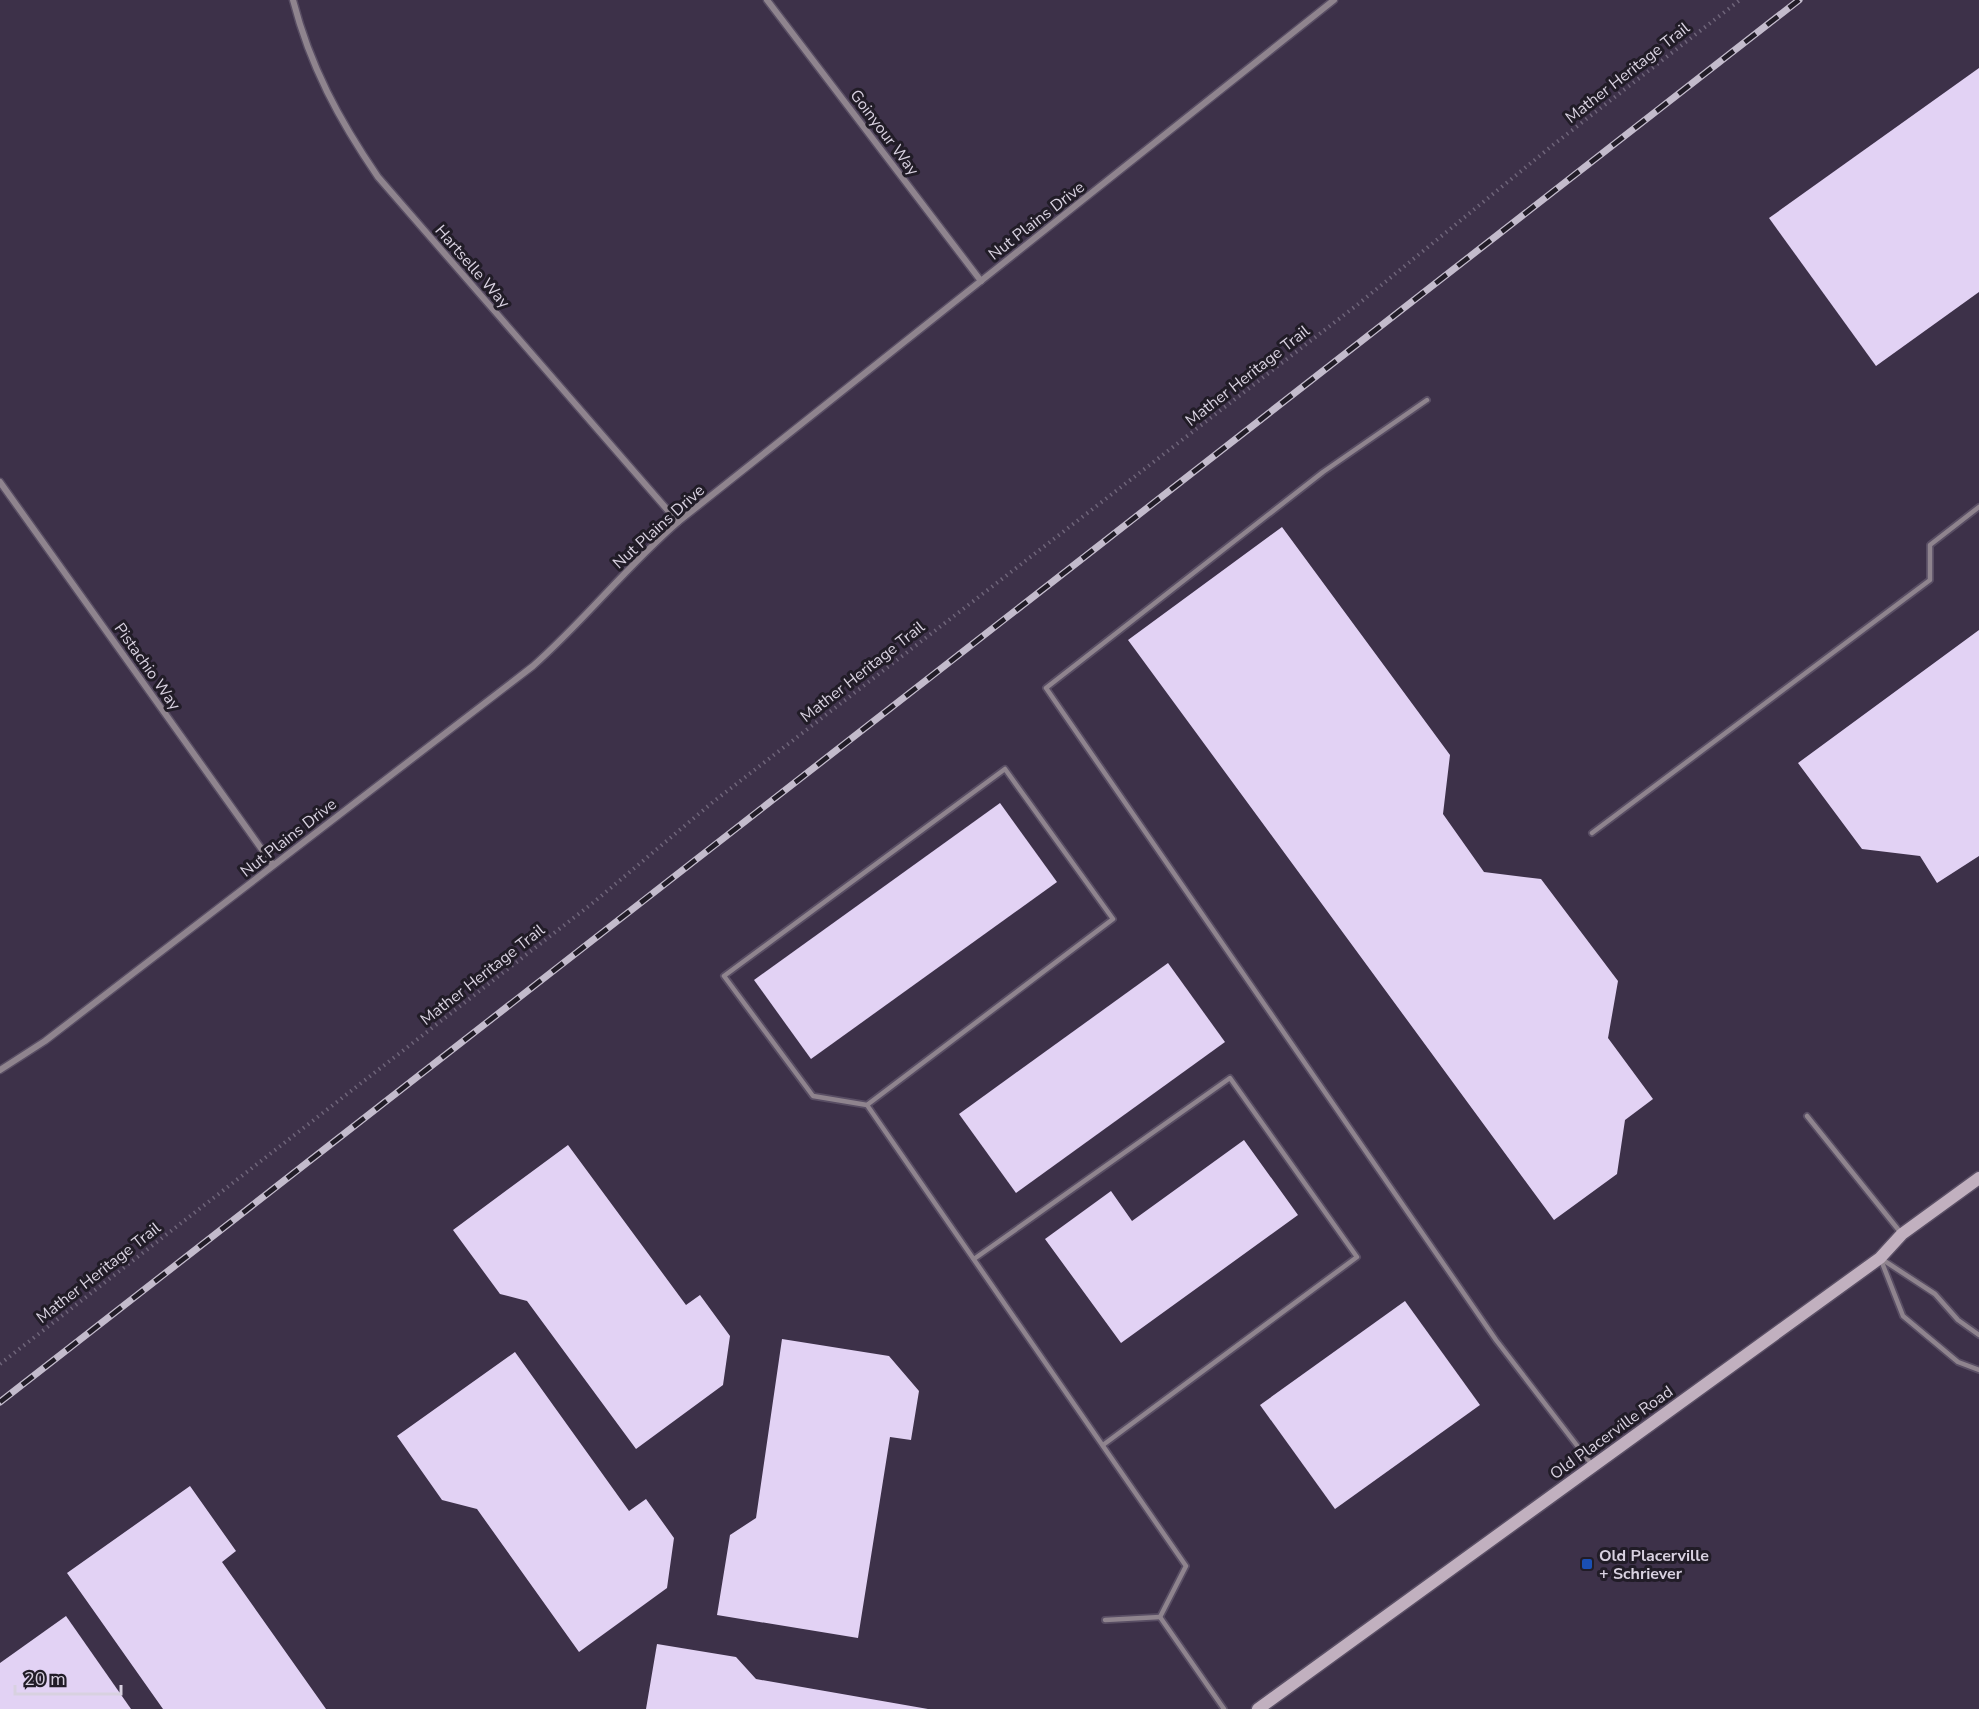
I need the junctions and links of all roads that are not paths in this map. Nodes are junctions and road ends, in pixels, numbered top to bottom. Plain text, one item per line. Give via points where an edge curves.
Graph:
1 (292, 0) edge
2 (767, 0) edge
3 (1334, 0) edge
4 (981, 281) junction
5 (1427, 400) dead end
6 (0, 482) edge
7 (8, 493) junction
8 (0, 498) edge
9 (1979, 507) edge
10 (678, 522) junction
11 (1592, 833) dead end
12 (273, 865) junction
13 (0, 1070) edge
14 (867, 1105) junction
15 (1807, 1116) dead end
16 (1979, 1178) edge
17 (1902, 1234) junction
18 (1880, 1258) junction
19 (974, 1259) junction
20 (1979, 1335) edge
21 (1979, 1370) edge
22 (1103, 1445) junction
23 (1593, 1466) junction
24 (1160, 1617) junction
25 (1105, 1620) dead end
26 (1224, 1709) edge
27 (1258, 1709) edge

1 - 10 street, Hartselle Way via 330,102 378,177
2 - 4 street, Goinyour Way
3 - 4 street, Nut Plains Drive
4 - 10 street, Nut Plains Drive
5 - 23 lane via 1323,472 1046,688 1496,1340
6 - 7 street, Pistachio Way
7 - 8 street
7 - 12 street, Pistachio Way
9 - 11 lane via 1930,544 1930,580
10 - 12 street, Nut Plains Drive via 533,666
12 - 13 street, Nut Plains Drive via 45,1041
14 - 14 lane via 813,1096 724,976 1005,768 1113,919
14 - 19 lane
15 - 17 lane
16 - 17 street, Old Placerville Road
17 - 18 street, Old Placerville Road
18 - 20 lane via 1935,1294 1958,1320
18 - 21 lane via 1903,1316 1958,1362
18 - 23 street, Old Placerville Road
19 - 22 lane
19 - 22 lane via 1230,1078 1357,1257
22 - 24 lane via 1186,1566
23 - 27 street, Old Placerville Road
24 - 25 lane
24 - 26 lane

